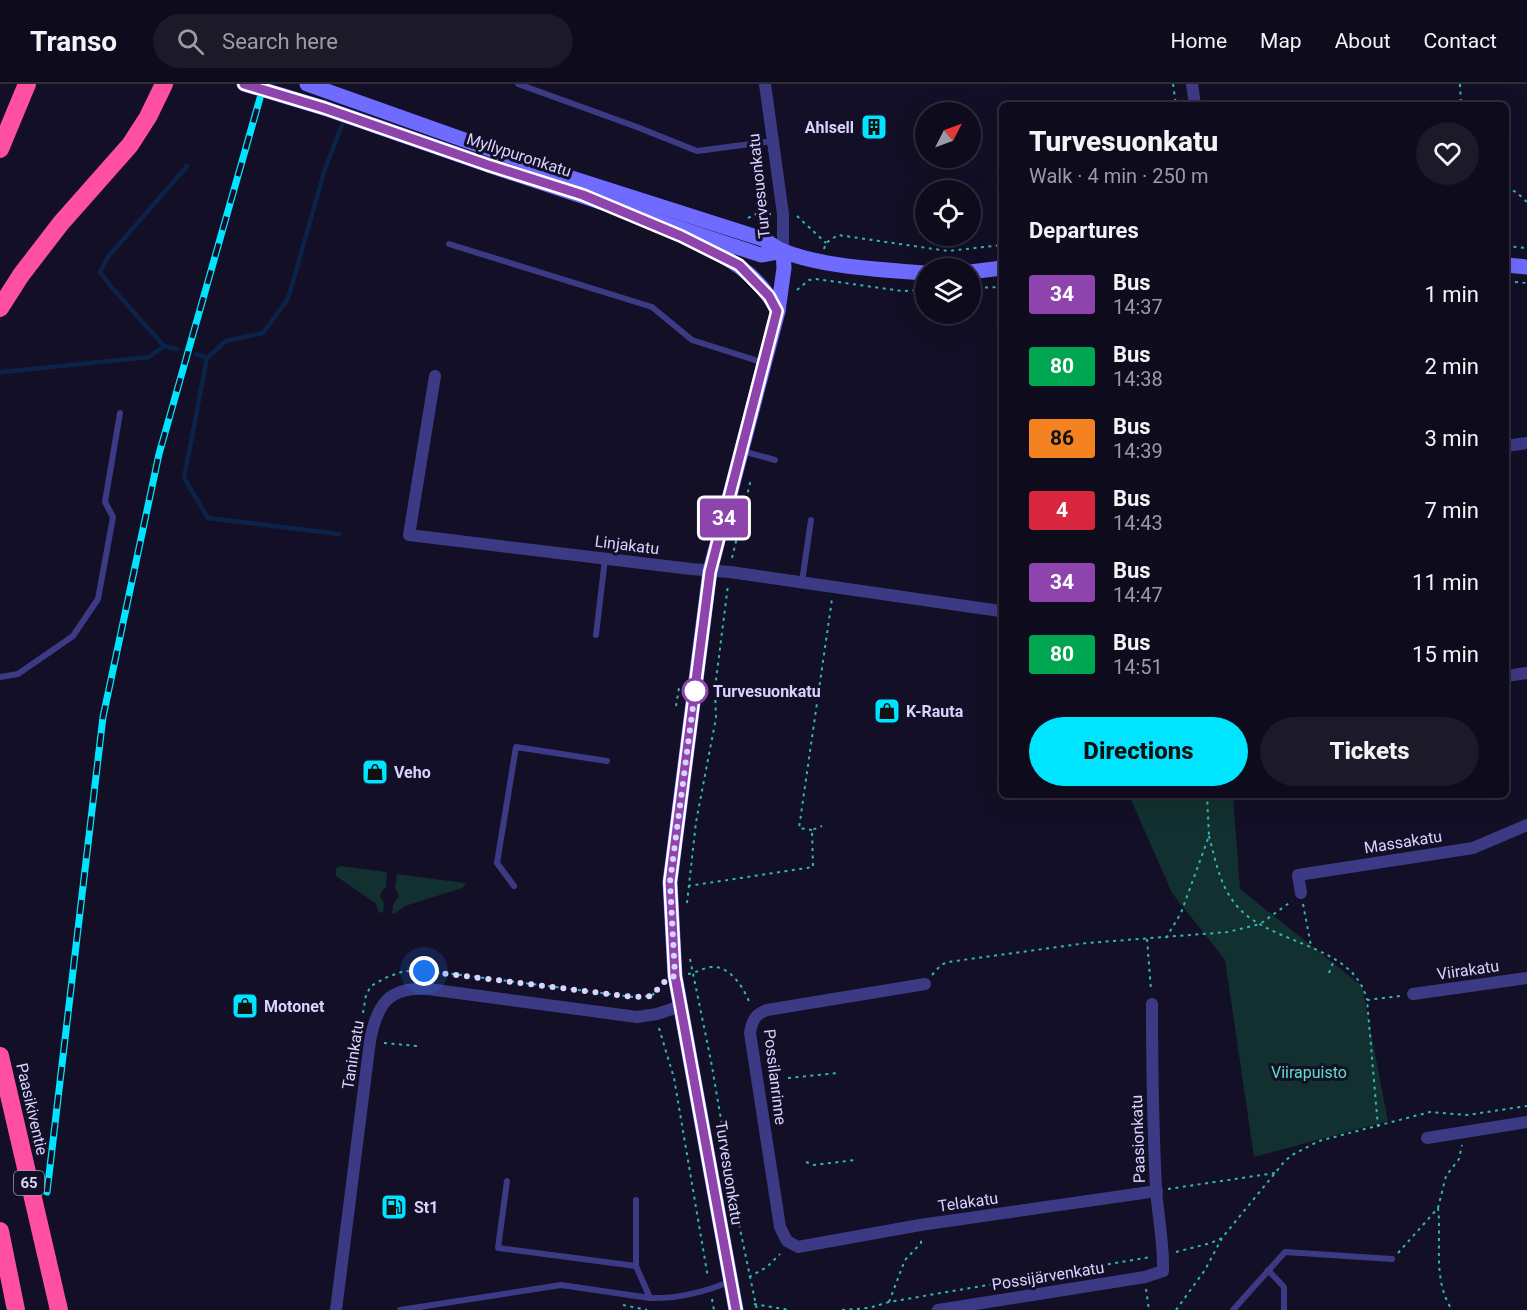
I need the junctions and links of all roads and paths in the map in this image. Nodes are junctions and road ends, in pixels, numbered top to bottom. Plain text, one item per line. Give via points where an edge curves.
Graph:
1 (27, 84) edge
2 (164, 84) edge
3 (244, 84) edge
4 (307, 84) edge
5 (518, 84) edge
6 (765, 84) edge
7 (1173, 84) edge
8 (1192, 84) edge
9 (1460, 84) edge
10 (1176, 102) edge
11 (1195, 102) edge
12 (1461, 102) edge
13 (773, 141) junction
14 (0, 149) edge
15 (1509, 189) edge
16 (583, 195) junction
17 (1527, 202) edge
18 (826, 243) dead end
19 (449, 244) dead end
20 (999, 245) edge
21 (1509, 246) edge
22 (1527, 248) edge
23 (783, 251) junction
24 (1509, 265) edge
25 (1527, 267) edge
26 (999, 268) edge
27 (981, 271) edge
28 (915, 272) edge
29 (999, 287) edge
30 (981, 288) edge
31 (797, 290) dead end
32 (915, 290) edge
33 (0, 308) edge
34 (777, 311) junction
35 (765, 363) junction
36 (435, 376) dead end
37 (120, 413) dead end
38 (1527, 443) edge
39 (1509, 446) edge
40 (741, 450) junction
41 (756, 455) junction
42 (775, 460) dead end
43 (811, 520) dead end
44 (605, 559) junction
45 (710, 572) junction
46 (730, 572) junction
47 (802, 582) junction
48 (834, 586) junction
49 (999, 611) edge
50 (596, 635) dead end
51 (1527, 673) edge
52 (1509, 676) edge
53 (0, 677) edge
54 (607, 761) dead end
55 (1207, 798) edge
56 (1527, 825) edge
57 (822, 826) dead end
58 (812, 830) junction
59 (1209, 836) junction
60 (514, 885) dead end
61 (688, 886) junction
62 (1301, 893) junction
63 (687, 908) dead end
64 (1260, 924) junction
65 (1166, 938) junction
66 (1147, 939) junction
67 (1311, 946) junction
68 (689, 955) dead end
69 (1334, 960) junction
70 (693, 973) junction
71 (1329, 973) dead end
72 (675, 976) junction
73 (1527, 978) edge
74 (925, 984) joint
75 (1413, 994) joint
76 (1368, 1000) junction
77 (1152, 1004) joint
78 (681, 1006) junction
79 (362, 1014) dead end
80 (657, 1014) junction
81 (754, 1018) junction
82 (370, 1041) junction
83 (417, 1046) dead end
84 (0, 1056) edge
85 (839, 1073) dead end
86 (788, 1078) dead end
87 (1527, 1106) edge
88 (1527, 1122) edge
89 (1378, 1127) junction
90 (1463, 1132) junction
91 (1427, 1138) dead end
92 (855, 1160) dead end
93 (806, 1162) dead end
94 (1275, 1173) junction
95 (507, 1180) dead end
96 (1156, 1191) junction
97 (636, 1200) dead end
98 (1438, 1208) junction
99 (920, 1225) junction
100 (0, 1231) edge
101 (1222, 1238) junction
102 (787, 1241) junction
103 (1163, 1254) junction
104 (1392, 1259) joint
105 (636, 1266) junction
106 (1268, 1270) junction
107 (1163, 1272) joint
108 (749, 1277) junction
109 (730, 1282) junction
110 (711, 1289) junction
111 (650, 1298) junction
112 (889, 1302) junction
113 (755, 1304) junction
114 (869, 1309) edge
115 (16, 1310) edge
116 (59, 1310) edge
117 (336, 1310) edge
118 (400, 1310) edge
119 (714, 1310) edge
120 (736, 1310) edge
121 (757, 1310) edge
122 (790, 1310) edge
123 (842, 1310) edge
124 (938, 1310) edge
125 (1176, 1310) edge
126 (1233, 1310) edge
127 (1284, 1310) edge
128 (1452, 1310) edge

1 - 14 highway
2 - 33 highway via 130,145 62,223
3 - 16 main road, Myllypuronkatu, bridge
4 - 23 main road, Myllypuronkatu via 589,184 763,239
5 - 13 lane via 697,151
6 - 13 street, Turvesuonkatu
7 - 10 path
8 - 11 street
9 - 12 path
13 - 23 street, Turvesuonkatu via 783,214
15 - 17 path
16 - 23 main road, Myllypuronkatu via 761,255
16 - 34 main road via 739,265 769,296
18 - 20 path via 838,235 948,251
19 - 35 lane via 652,307 692,340
21 - 22 path
23 - 28 main road, Myllypuronkatu via 822,261
23 - 34 main road, Turvesuonkatu
24 - 25 main road
26 - 27 main road
29 - 30 path
31 - 32 path via 816,279
34 - 35 main road, Turvesuonkatu
35 - 40 main road, Turvesuonkatu
36 - 44 street, Linjakatu via 408,535
37 - 53 lane via 105,502 114,517 98,599 73,636 18,674
38 - 39 street
40 - 41 lane
40 - 45 main road, Turvesuonkatu
41 - 42 lane
41 - 46 path
43 - 47 lane
44 - 45 street, Linjakatu
44 - 50 lane
45 - 46 street, Linjakatu
45 - 72 main road, Turvesuonkatu via 670,882
46 - 47 street, Linjakatu
46 - 61 path via 715,688 716,718
47 - 48 street, Linjakatu
48 - 49 street, Linjakatu
48 - 58 path via 799,828
51 - 52 street
54 - 60 lane via 516,747 497,863
55 - 59 path
56 - 62 street, Massakatu via 1473,848 1298,875
57 - 58 path
58 - 61 path via 813,867
59 - 64 path via 1225,888 1234,903
59 - 65 path via 1181,913
61 - 63 path
62 - 64 path
62 - 67 path
64 - 65 path via 1228,932
64 - 67 path
65 - 66 path
66 - 74 path via 948,962
66 - 77 path
67 - 69 path
68 - 70 path
69 - 71 path
69 - 76 path via 1355,977
70 - 72 path
70 - 81 path via 713,967 727,971 742,987
70 - 108 path
72 - 78 main road, Turvesuonkatu
72 - 79 path via 660,984 652,996 633,997 404,970 371,986
73 - 75 street, Viirakatu
74 - 81 street, Possilanrinne via 767,1010
75 - 76 path
76 - 89 path
77 - 96 street, Paasionkatu
78 - 80 street, Taninkatu
78 - 109 main road, Turvesuonkatu
80 - 82 street, Taninkatu via 637,1017 413,988 400,990 382,1005
80 - 110 path via 660,1037 674,1078
81 - 102 street, Possilanrinne via 750,1033 780,1227
82 - 83 path
82 - 117 street, Taninkatu
84 - 116 highway, Paasikiventie / 65
85 - 86 path
87 - 89 path via 1467,1115 1430,1112
88 - 90 street
89 - 94 path via 1319,1141 1292,1155
90 - 91 street
90 - 98 path via 1460,1159 1446,1176
92 - 93 path via 814,1165
94 - 96 path
94 - 101 path
95 - 105 lane via 498,1248
96 - 99 street, Telakatu
96 - 103 street, Paasionkatu
97 - 105 lane
98 - 104 path
98 - 128 path via 1439,1274 1444,1297
99 - 102 street, Telakatu via 798,1247
99 - 112 path via 921,1243 905,1260
100 - 115 highway
101 - 103 path
101 - 125 path
102 - 108 path via 772,1263
103 - 107 street, Paasionkatu
103 - 112 path
104 - 106 lane via 1285,1252
105 - 111 lane
106 - 126 lane
106 - 127 lane via 1284,1287
107 - 124 street, Possijärvenkatu
108 - 113 path
109 - 110 lane
109 - 120 main road, Turvesuonkatu
110 - 111 lane
110 - 119 path
111 - 118 lane via 561,1285
112 - 114 path
113 - 121 path
113 - 122 path
114 - 123 path

